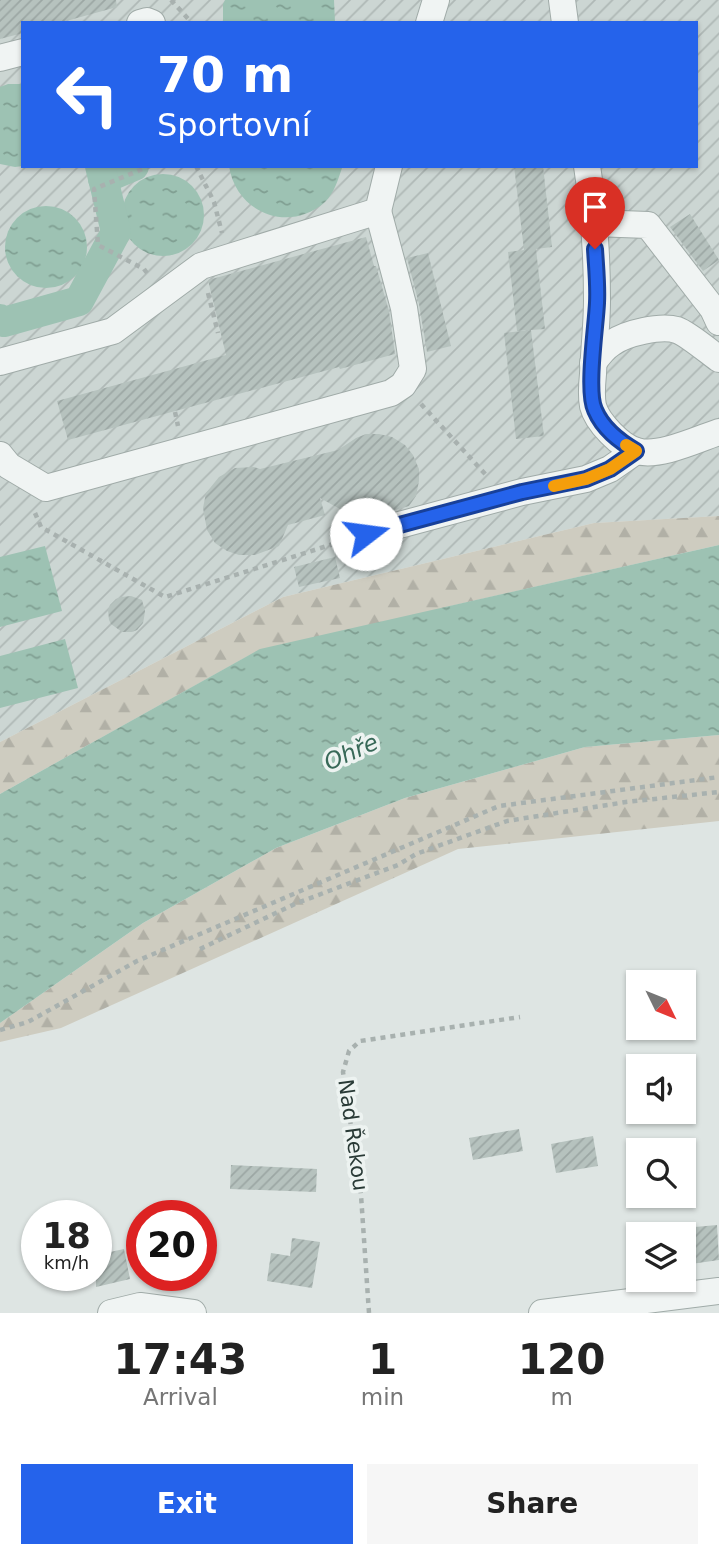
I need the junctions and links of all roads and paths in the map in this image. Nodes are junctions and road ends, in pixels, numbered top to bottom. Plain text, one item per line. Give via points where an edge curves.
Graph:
1 (171, 0) edge
2 (436, 0) edge
3 (562, 0) edge
4 (190, 21) edge
5 (430, 21) edge
6 (565, 21) edge
7 (21, 53) edge
8 (0, 58) edge
9 (145, 168) edge
10 (388, 168) edge
11 (587, 168) edge
12 (377, 211) junction
13 (594, 223) junction
14 (162, 295) junction
15 (717, 312) edge
16 (719, 359) edge
17 (0, 362) edge
18 (593, 363) junction
19 (403, 385) junction
20 (719, 432) edge
21 (636, 451) junction
22 (0, 455) edge
23 (20, 473) junction
24 (505, 497) junction
25 (366, 534) joint
26 (719, 777) edge
27 (719, 792) edge
28 (200, 949) dead end
29 (520, 1017) dead end
30 (0, 1030) edge
31 (719, 1291) edge
32 (111, 1313) edge
33 (193, 1313) edge
34 (369, 1313) edge
35 (542, 1313) edge

1 - 4 path
2 - 5 street
3 - 6 street
7 - 8 street
9 - 14 path via 94,189 98,245 144,269
10 - 12 street
11 - 13 street
12 - 14 street via 201,266
12 - 19 street via 404,308 413,369
13 - 15 street via 648,225
13 - 18 street via 597,301
14 - 17 street via 113,331
16 - 18 street via 679,331 664,328 613,342
18 - 21 street via 593,408 617,439
19 - 23 street via 391,393 46,488
19 - 24 path
20 - 21 street via 650,453
21 - 24 street via 586,479
22 - 23 street
23 - 25 path via 41,527 165,597
24 - 25 street
26 - 30 path via 499,806 137,961 28,1022
27 - 28 path via 508,821 297,902
29 - 34 path, Nad Řekou via 360,1041 349,1051 343,1072 361,1195
31 - 35 street
32 - 33 street via 140,1306

